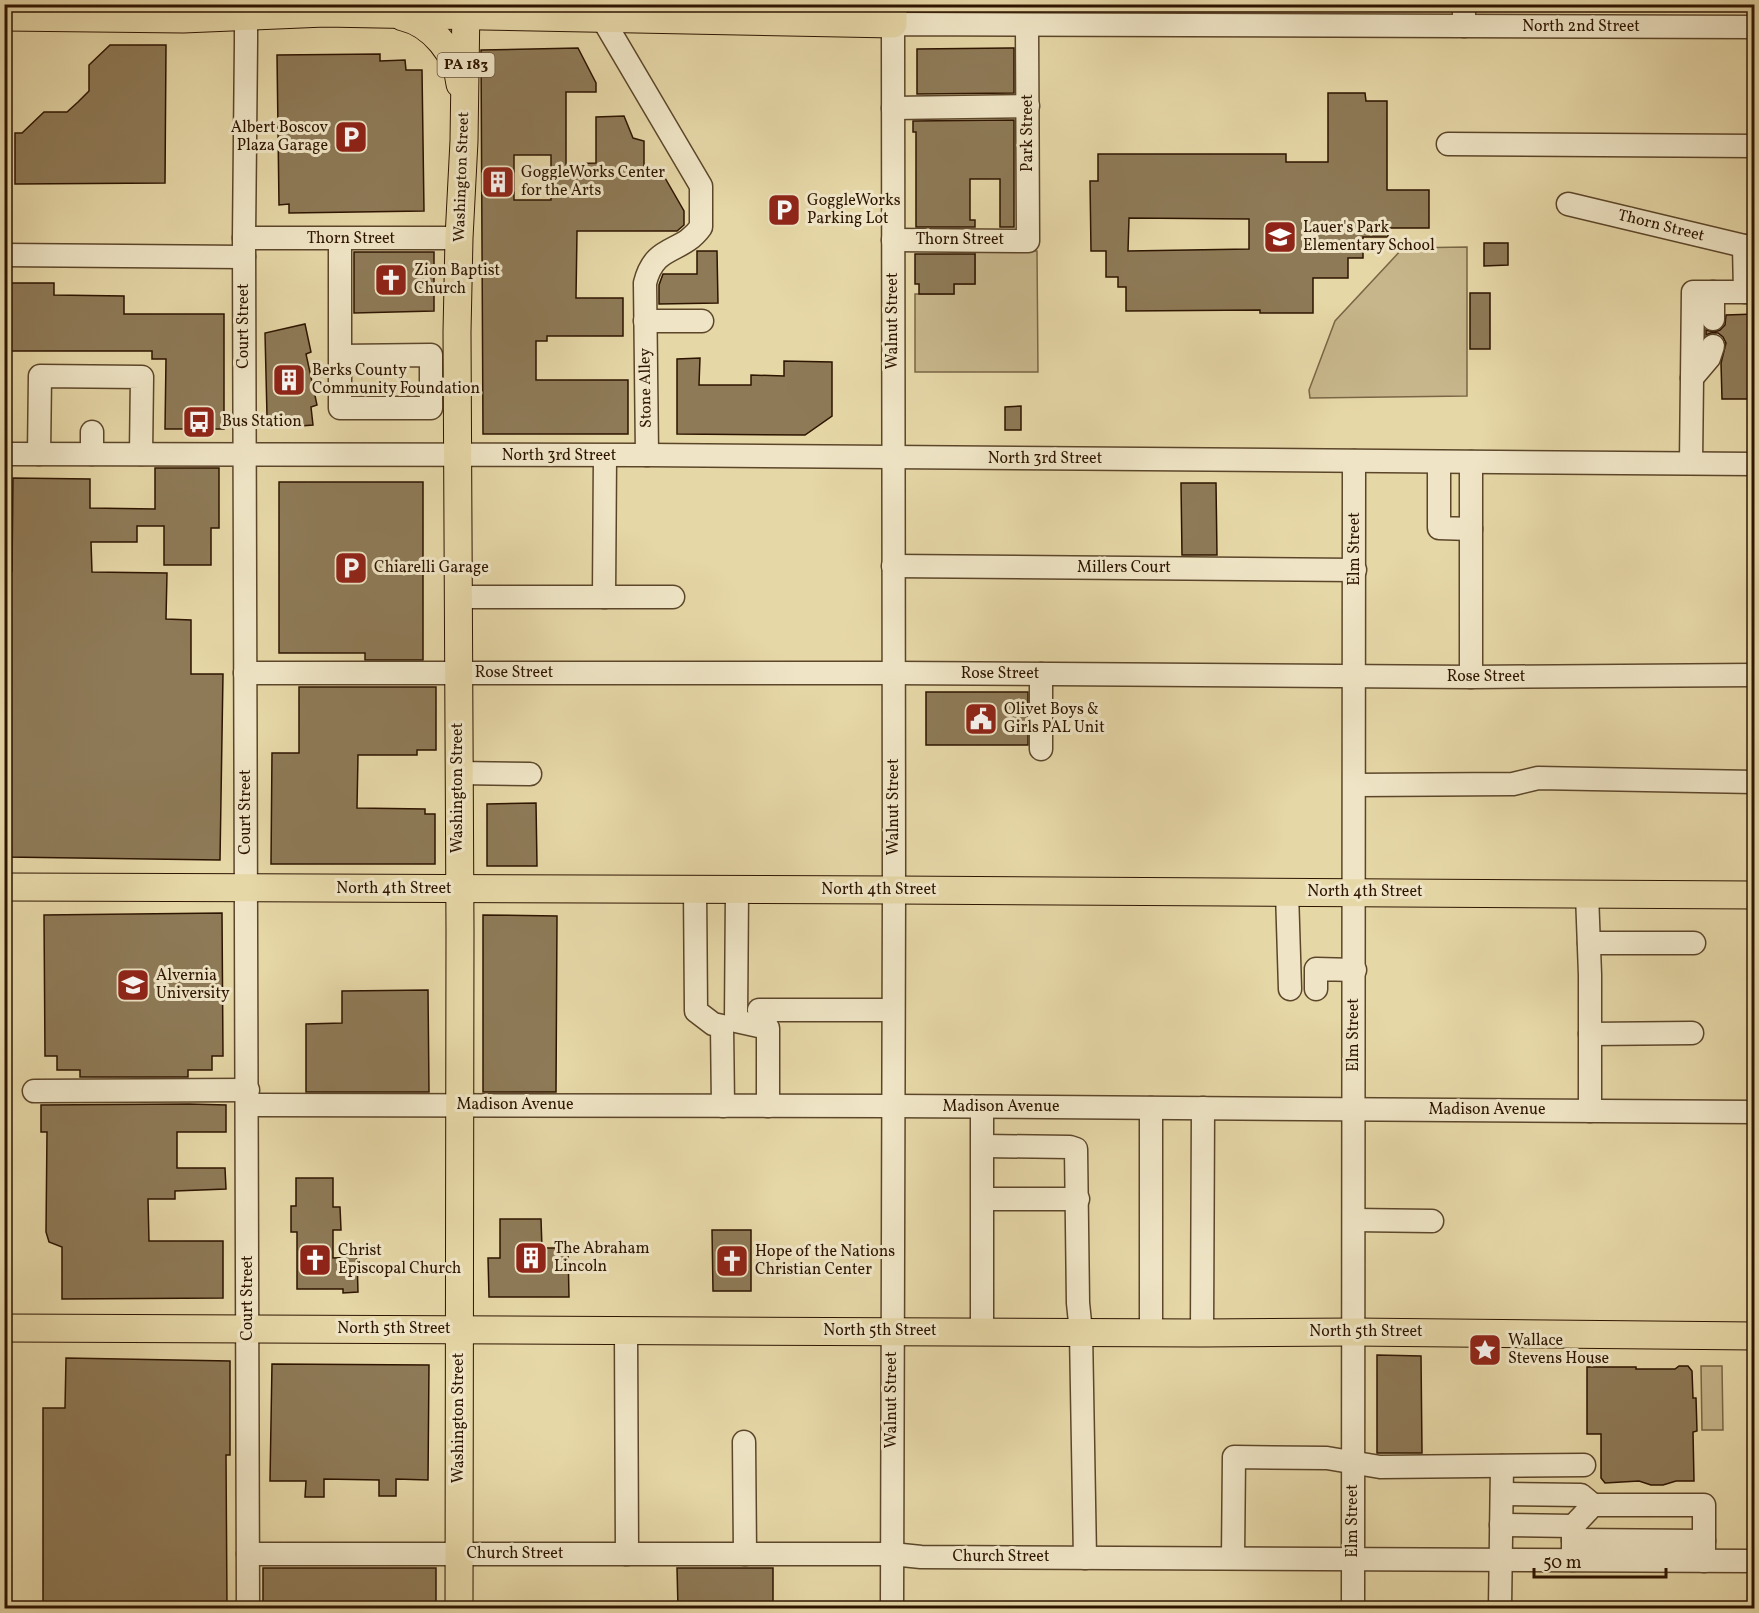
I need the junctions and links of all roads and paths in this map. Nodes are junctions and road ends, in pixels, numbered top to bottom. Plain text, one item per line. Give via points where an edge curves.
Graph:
1 (45, 4) edge
2 (424, 4) edge
3 (244, 10) edge
4 (466, 10) edge
5 (784, 13) edge
6 (893, 14) edge
7 (393, 15) junction
8 (997, 15) edge
9 (1247, 15) edge
10 (1356, 15) edge
11 (1464, 15) edge
12 (4, 17) edge
13 (73, 18) junction
14 (602, 18) junction
15 (1027, 25) junction
16 (1755, 27) edge
17 (1028, 106) junction
18 (893, 108) junction
19 (465, 114) junction
20 (1448, 144) dead end
21 (1755, 146) edge
22 (1568, 204) dead end
23 (459, 238) junction
24 (340, 239) junction
25 (893, 240) junction
26 (1028, 241) joint
27 (1749, 246) edge
28 (244, 248) junction
29 (4, 255) edge
30 (1713, 292) junction
31 (1750, 292) edge
32 (1713, 320) dead end
33 (645, 321) junction
34 (702, 321) dead end
35 (1713, 346) dead end
36 (444, 355) junction
37 (340, 356) junction
38 (1692, 378) junction
39 (4, 454) edge
40 (39, 454) junction
41 (141, 454) junction
42 (244, 455) junction
43 (647, 455) junction
44 (457, 456) junction
45 (605, 456) junction
46 (893, 458) junction
47 (1354, 460) junction
48 (1439, 462) junction
49 (1472, 462) junction
50 (1691, 463) junction
51 (1755, 464) edge
52 (1472, 529) junction
53 (893, 566) junction
54 (1355, 570) junction
55 (458, 597) junction
56 (604, 597) junction
57 (673, 597) dead end
58 (245, 673) junction
59 (458, 673) junction
60 (894, 673) junction
61 (1041, 674) junction
62 (1755, 675) edge
63 (1355, 676) junction
64 (1471, 677) junction
65 (1041, 749) dead end
66 (458, 773) junction
67 (530, 774) dead end
68 (1755, 782) edge
69 (1355, 785) junction
70 (4, 887) edge
71 (246, 889) junction
72 (695, 889) junction
73 (459, 890) junction
74 (737, 890) junction
75 (894, 890) junction
76 (1287, 892) junction
77 (1355, 892) junction
78 (1587, 894) junction
79 (1755, 895) edge
80 (1588, 943) junction
81 (1694, 943) dead end
82 (1355, 970) junction
83 (1290, 988) dead end
84 (1317, 989) dead end
85 (759, 1010) dead end
86 (893, 1010) junction
87 (729, 1023) junction
88 (1692, 1033) dead end
89 (1590, 1034) junction
90 (34, 1091) dead end
91 (248, 1097) junction
92 (460, 1105) junction
93 (723, 1106) junction
94 (768, 1106) junction
95 (893, 1106) junction
96 (982, 1107) junction
97 (1151, 1108) junction
98 (1203, 1108) junction
99 (1354, 1109) junction
100 (1590, 1111) junction
101 (1755, 1112) edge
102 (984, 1146) junction
103 (983, 1199) junction
104 (1078, 1199) junction
105 (1354, 1220) junction
106 (1432, 1221) dead end
107 (4, 1328) edge
108 (248, 1328) junction
109 (459, 1329) junction
110 (626, 1330) junction
111 (892, 1331) junction
112 (982, 1332) junction
113 (1081, 1332) junction
114 (1354, 1332) junction
115 (1151, 1333) junction
116 (1202, 1333) junction
117 (1755, 1336) edge
118 (744, 1442) dead end
119 (1354, 1462) junction
120 (1584, 1465) dead end
121 (1502, 1466) junction
122 (1502, 1494) junction
123 (1593, 1506) junction
124 (1501, 1524) junction
125 (1573, 1542) junction
126 (1704, 1551) junction
127 (248, 1554) junction
128 (459, 1554) junction
129 (627, 1554) junction
130 (745, 1554) junction
131 (892, 1554) junction
132 (1085, 1558) junction
133 (1233, 1558) junction
134 (1353, 1559) junction
135 (1501, 1560) junction
136 (1755, 1561) edge
137 (248, 1608) edge
138 (459, 1608) edge
139 (892, 1608) edge
140 (1353, 1608) edge
141 (1500, 1608) edge

1 - 13 main road
2 - 7 main road
3 - 7 main road, North 2nd Street
3 - 13 main road, North 2nd Street via 183,19
3 - 28 street, Court Street
4 - 7 main road, North 2nd Street
4 - 14 main road, North 2nd Street
4 - 19 main road, Washington Street / PA 183
5 - 6 main road, North 2nd Street
5 - 14 main road, North 2nd Street
6 - 8 street, North 2nd Street
6 - 18 street, Walnut Street
7 - 19 main road via 425,26 452,56
8 - 15 street, North 2nd Street
9 - 10 street, North 2nd Street
9 - 15 street, North 2nd Street
10 - 11 street, North 2nd Street
11 - 16 street, North 2nd Street
12 - 13 main road, North 2nd Street
14 - 33 street, Stone Alley via 701,186 701,227 691,239 654,260 648,270
15 - 17 street, Park Street
17 - 18 street
17 - 26 street, Park Street
18 - 25 street, Walnut Street
19 - 23 main road, Washington Street
20 - 21 street
22 - 27 street, Thorn Street
23 - 24 street, Thorn Street
23 - 36 main road, Washington Street
24 - 28 street, Thorn Street
24 - 37 street
25 - 26 street, Thorn Street
25 - 46 street, Walnut Street
27 - 31 street
28 - 29 street, Thorn Street via 135,257
28 - 42 street, Court Street
30 - 31 street
30 - 32 street
30 - 38 street via 1693,292
33 - 34 street
33 - 43 street, Stone Alley
35 - 38 street via 1709,358
36 - 37 street
36 - 37 street via 431,408 340,408
36 - 44 main road, Washington Street
38 - 50 street
39 - 40 street, North 3rd Street
40 - 41 street, North 3rd Street via 92,443
40 - 41 street via 40,376 142,377
41 - 42 street, North 3rd Street
42 - 44 street, North 3rd Street
42 - 58 street, Court Street
43 - 45 street, North 3rd Street
43 - 46 street, North 3rd Street
44 - 45 street, North 3rd Street
44 - 55 main road, Washington Street
45 - 56 street
46 - 47 street, North 3rd Street
46 - 53 street, Walnut Street
47 - 48 street, North 3rd Street
47 - 54 street, Elm Street
48 - 49 street, North 3rd Street
48 - 52 street via 1439,528
49 - 50 street, North 3rd Street
49 - 52 street
50 - 51 street, North 3rd Street
52 - 64 street
53 - 54 street, Millers Court
53 - 60 street, Walnut Street
54 - 63 street, Elm Street
55 - 56 street
55 - 59 main road, Washington Street
56 - 57 street
58 - 59 street, Rose Street
58 - 71 street, Court Street
59 - 60 street, Rose Street
59 - 66 main road, Washington Street
60 - 61 street, Rose Street
60 - 75 street, Walnut Street
61 - 63 street, Rose Street
61 - 65 street
62 - 64 street, Rose Street
63 - 64 street, Rose Street
63 - 69 street, Elm Street
66 - 67 street
66 - 73 main road, Washington Street
68 - 69 street via 1538,778 1513,784
69 - 77 street, Elm Street
70 - 71 main road, North 4th Street
71 - 73 main road, North 4th Street
71 - 91 street, Court Street
72 - 73 main road, North 4th Street
72 - 74 main road, North 4th Street
72 - 87 street via 696,1011 713,1024
73 - 92 main road, Washington Street
74 - 75 main road, North 4th Street
74 - 87 street
75 - 76 main road, North 4th Street
75 - 86 street, Walnut Street
76 - 77 main road, North 4th Street
76 - 83 street
77 - 78 main road, North 4th Street
77 - 82 street, Elm Street
78 - 79 main road, North 4th Street
78 - 80 street
80 - 81 street
80 - 89 street
82 - 84 street via 1316,969
82 - 99 street, Elm Street
85 - 86 street
86 - 95 street, Walnut Street
87 - 93 street
87 - 94 street via 768,1028
88 - 89 street
89 - 100 street
90 - 91 street, Madison Avenue
91 - 92 street, Madison Avenue
91 - 108 street, Court Street
92 - 93 street, Madison Avenue
92 - 109 main road, Washington Street
93 - 94 street, Madison Avenue
94 - 95 street, Madison Avenue
95 - 96 street, Madison Avenue
95 - 111 street, Walnut Street
96 - 97 street, Madison Avenue
96 - 102 street
97 - 98 street, Madison Avenue
97 - 115 street
98 - 99 street, Madison Avenue
98 - 116 street
99 - 100 street, Madison Avenue
99 - 105 street, Elm Street
100 - 101 street, Madison Avenue
102 - 103 street
102 - 104 street via 1076,1149
103 - 104 street
103 - 112 street
104 - 113 street
105 - 106 street
105 - 114 street, Elm Street
107 - 108 main road, North 5th Street
108 - 109 main road, North 5th Street
108 - 127 street, Court Street
109 - 110 main road, North 5th Street
109 - 128 main road, Washington Street
110 - 111 main road, North 5th Street
110 - 129 street
111 - 112 main road, North 5th Street
111 - 131 street, Walnut Street
112 - 113 main road, North 5th Street
113 - 115 main road, North 5th Street
113 - 132 street
114 - 116 main road, North 5th Street
114 - 117 main road, North 5th Street
114 - 119 street, Elm Street
115 - 116 main road, North 5th Street
118 - 130 street
119 - 121 street via 1380,1467
119 - 133 street via 1234,1457
119 - 134 street, Elm Street
120 - 121 street
121 - 122 street
122 - 123 street via 1581,1495
122 - 124 street
123 - 125 street
123 - 126 street via 1704,1505
124 - 125 street
124 - 135 street
125 - 126 street, Church Street
125 - 135 street, Church Street
126 - 136 street, Church Street
127 - 128 street, Church Street
127 - 137 street, Court Street
128 - 129 street, Church Street
128 - 138 main road, Washington Street
129 - 130 street, Church Street
130 - 131 street, Church Street
131 - 132 street, Church Street
131 - 139 street, Walnut Street
132 - 133 street, Church Street
133 - 134 street, Church Street
134 - 135 street, Church Street
134 - 140 street, Elm Street
135 - 141 street

